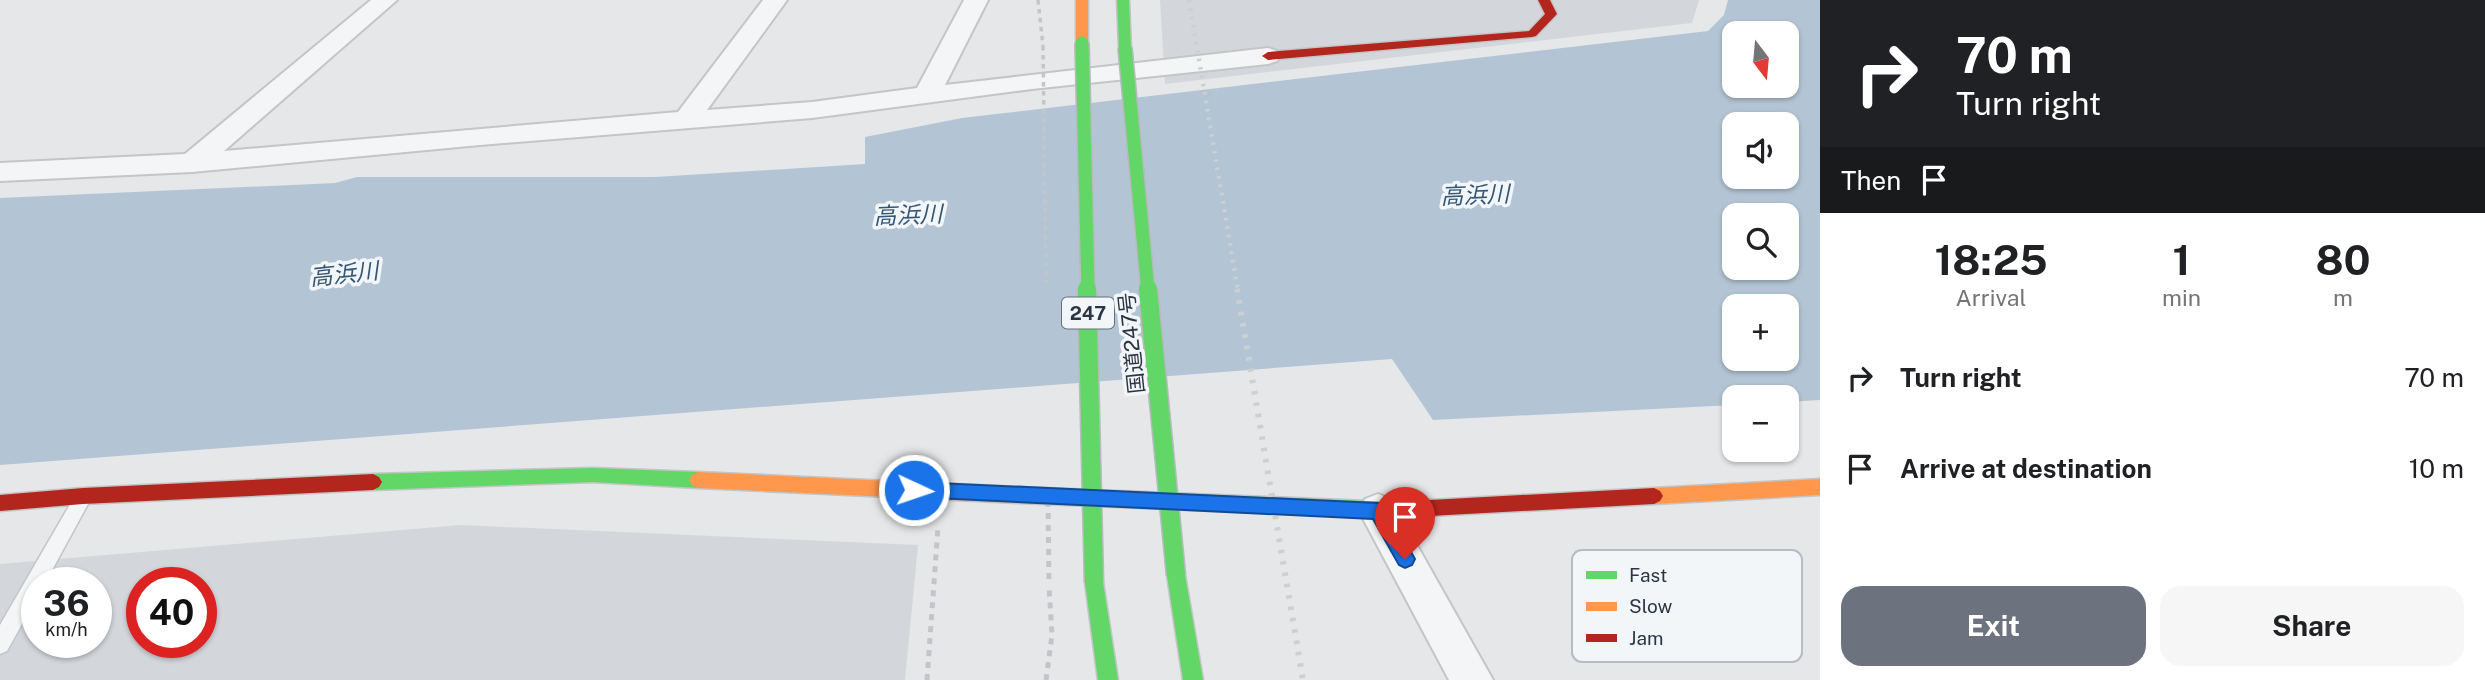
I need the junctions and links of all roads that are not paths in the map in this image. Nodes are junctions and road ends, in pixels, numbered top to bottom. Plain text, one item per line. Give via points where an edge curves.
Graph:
1 (385, 0) edge
2 (775, 0) edge
3 (976, 0) edge
4 (1082, 0) edge
5 (1123, 0) edge
6 (1544, 0) edge
7 (1269, 57) joint
8 (927, 94) junction
9 (686, 120) junction
10 (192, 163) junction
11 (0, 172) edge
12 (1820, 487) edge
13 (83, 496) junction
14 (0, 503) edge
15 (1378, 511) junction
16 (0, 644) edge
17 (1108, 680) edge
18 (1193, 680) edge
19 (1472, 680) edge

1 - 10 street
2 - 9 street
3 - 8 street
4 - 17 main road, 国道247号 / 247, bridge via 1094,582
5 - 18 main road, 国道247号, bridge via 1176,575
6 - 7 main road via 1551,14 1532,34
7 - 8 street
8 - 9 street via 812,110
9 - 10 street
10 - 11 street
12 - 15 main road
13 - 14 main road
13 - 15 main road via 593,475
13 - 16 lane
15 - 19 street

